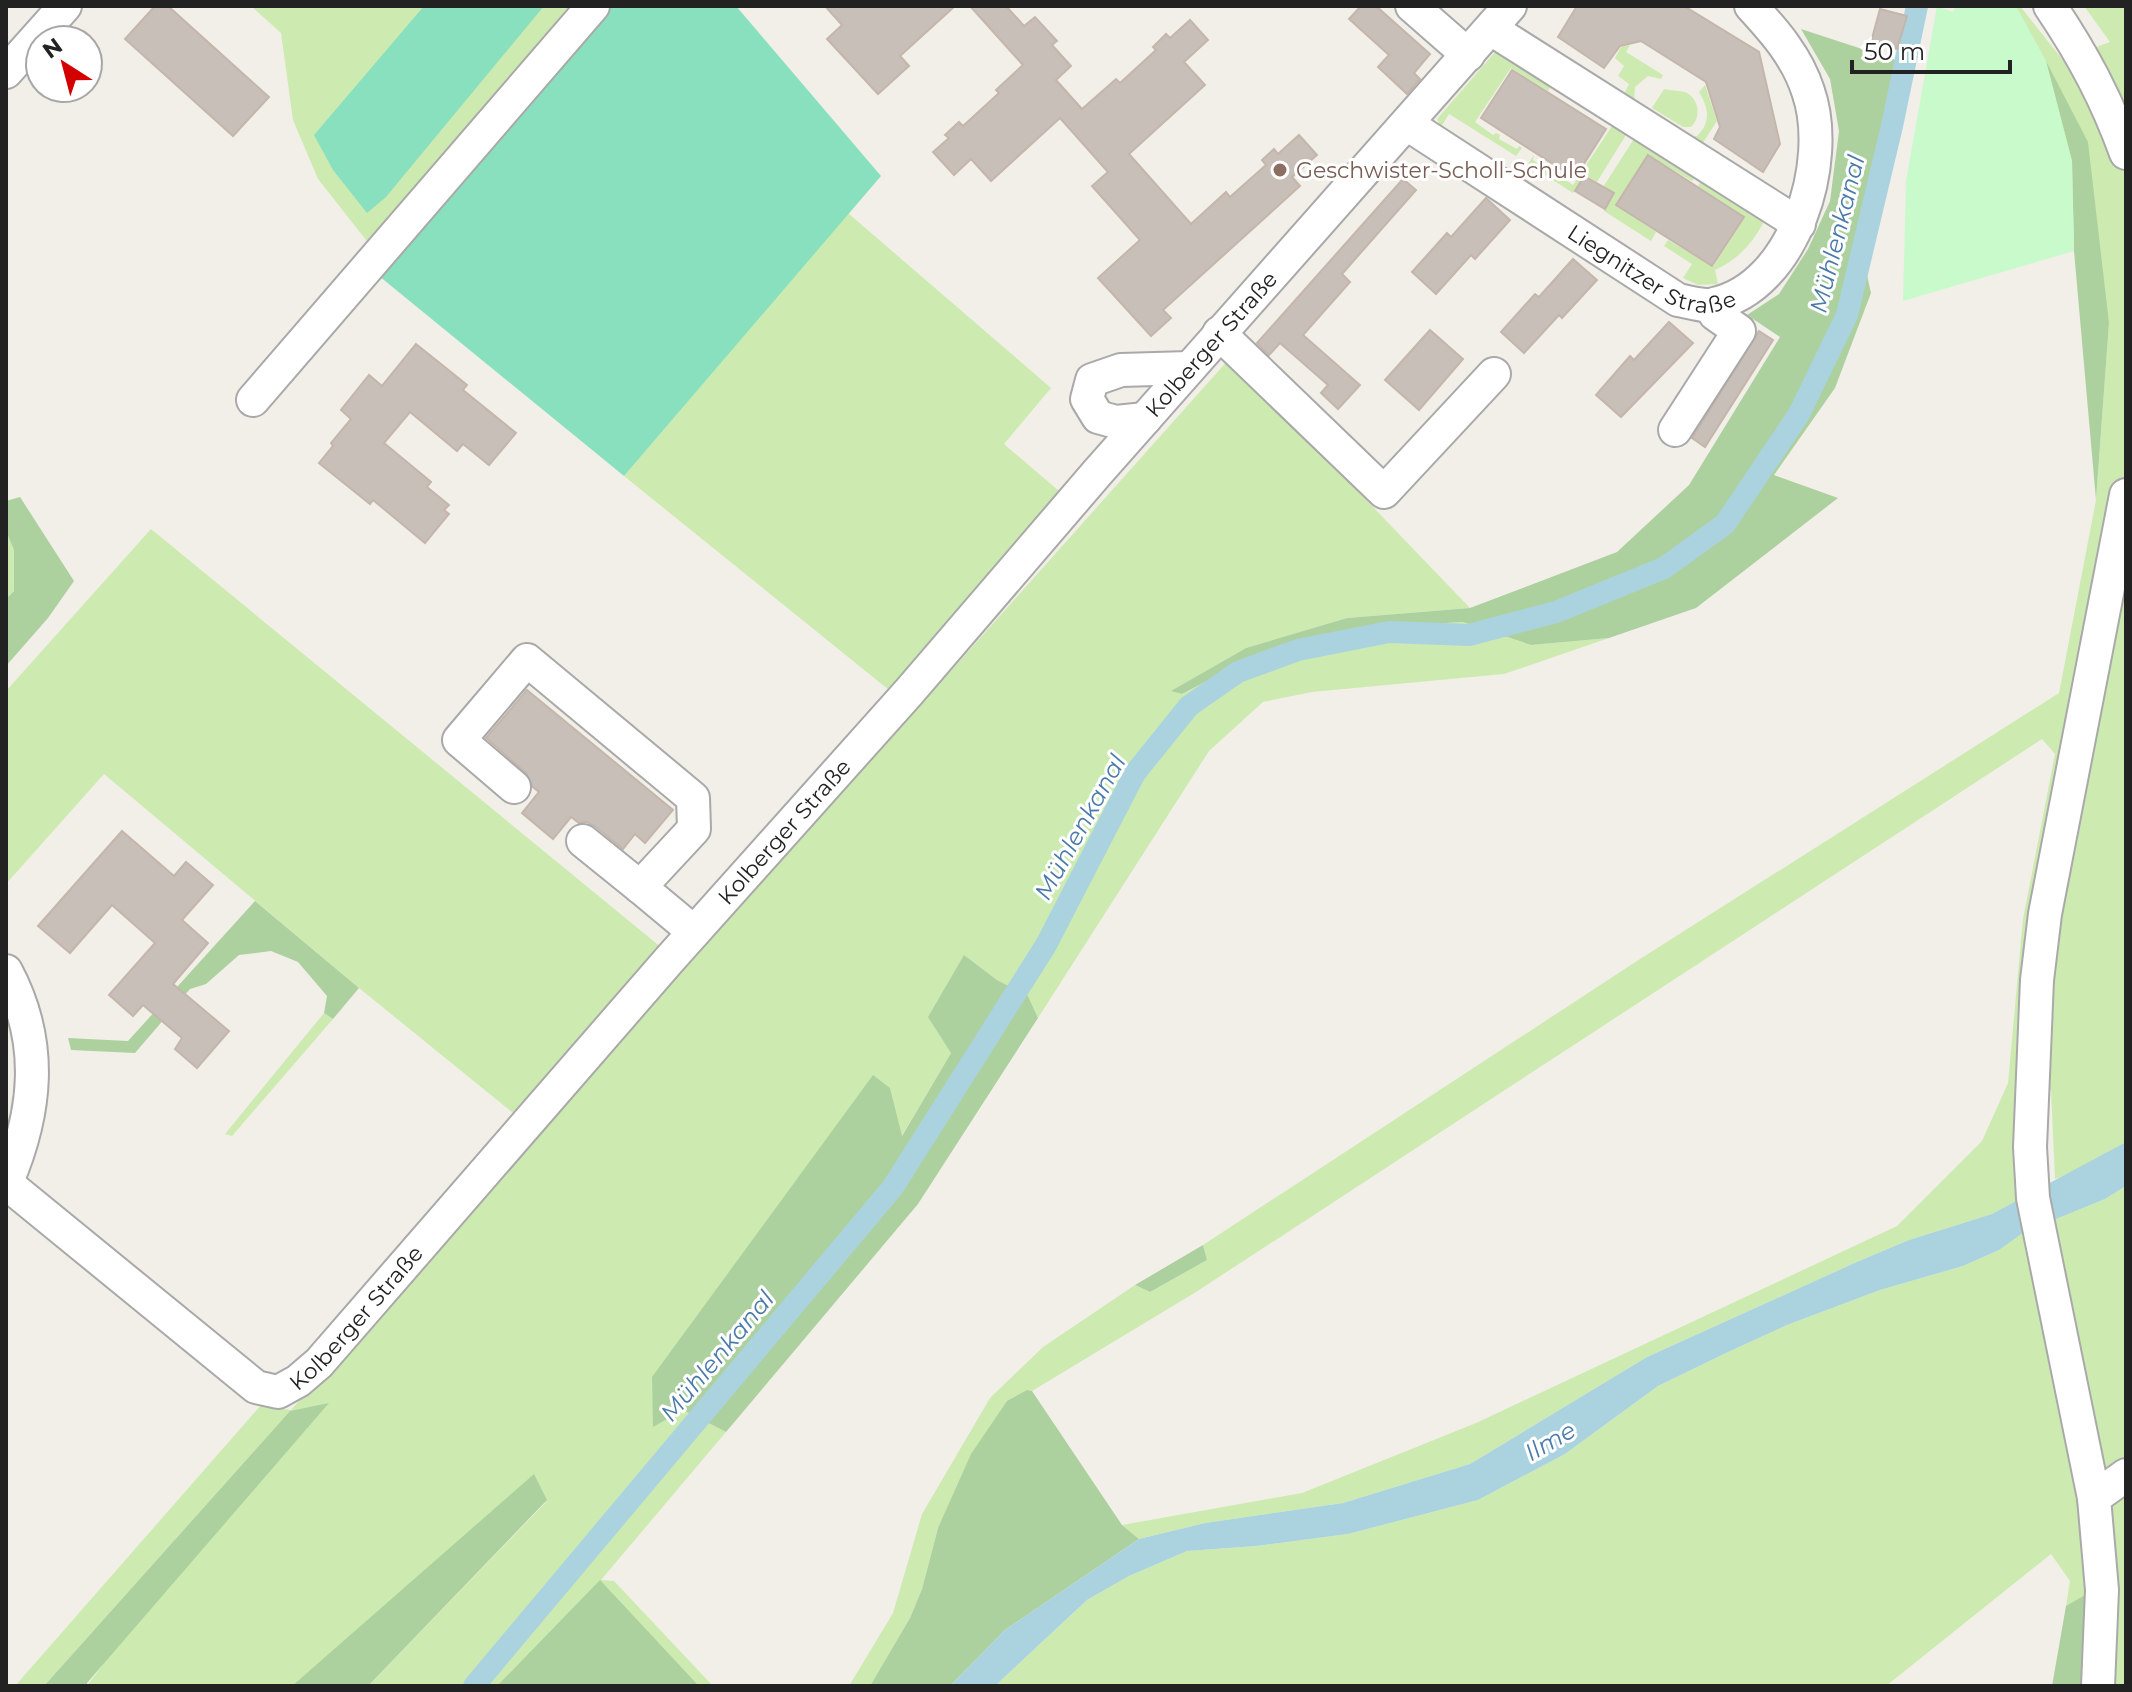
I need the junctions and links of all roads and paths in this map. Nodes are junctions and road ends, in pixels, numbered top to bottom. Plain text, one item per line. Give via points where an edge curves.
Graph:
1 (65, 6) edge
2 (593, 6) edge
3 (1412, 6) edge
4 (1751, 6) edge
5 (2050, 6) edge
6 (1500, 17) edge
7 (1468, 55) junction
8 (6, 72) edge
9 (1407, 124) junction
10 (2126, 153) edge
11 (1799, 224) junction
12 (1711, 306) junction
13 (1219, 333) junction
14 (1189, 368) junction
15 (1494, 374) dead end
16 (253, 400) dead end
17 (1145, 419) junction
18 (1675, 430) dead end
19 (2126, 495) edge
20 (514, 787) dead end
21 (583, 841) dead end
22 (640, 887) junction
23 (694, 932) junction
24 (6, 971) edge
25 (6, 1184) edge
26 (2126, 1475) edge
27 (2094, 1498) junction
28 (2098, 1686) edge

1 - 8 street
2 - 16 street
3 - 7 street
4 - 11 street, Liegnitzer Straße via 1786,44 1809,93 1817,154
5 - 10 street via 2084,56
6 - 7 street, Kolberger Straße
6 - 11 street
7 - 9 street, Kolberger Straße
9 - 12 street, Liegnitzer Straße via 1678,300
9 - 13 street, Kolberger Straße
11 - 12 street, Liegnitzer Straße via 1766,276 1742,295
12 - 18 street via 1739,331
13 - 14 street, Kolberger Straße
13 - 15 street via 1384,492
14 - 17 street, Kolberger Straße
14 - 17 street via 1121,370 1092,380 1087,399 1098,417 1116,422
17 - 23 street, Kolberger Straße
19 - 27 street via 2045,914 2031,1096 2033,1198
20 - 22 street via 459,740 527,660 693,798 694,829
21 - 22 street
22 - 23 street
23 - 25 street, Kolberger Straße via 319,1363 278,1392 256,1387
24 - 25 street via 33,1058 31,1106
26 - 27 street
27 - 28 street via 2102,1590

